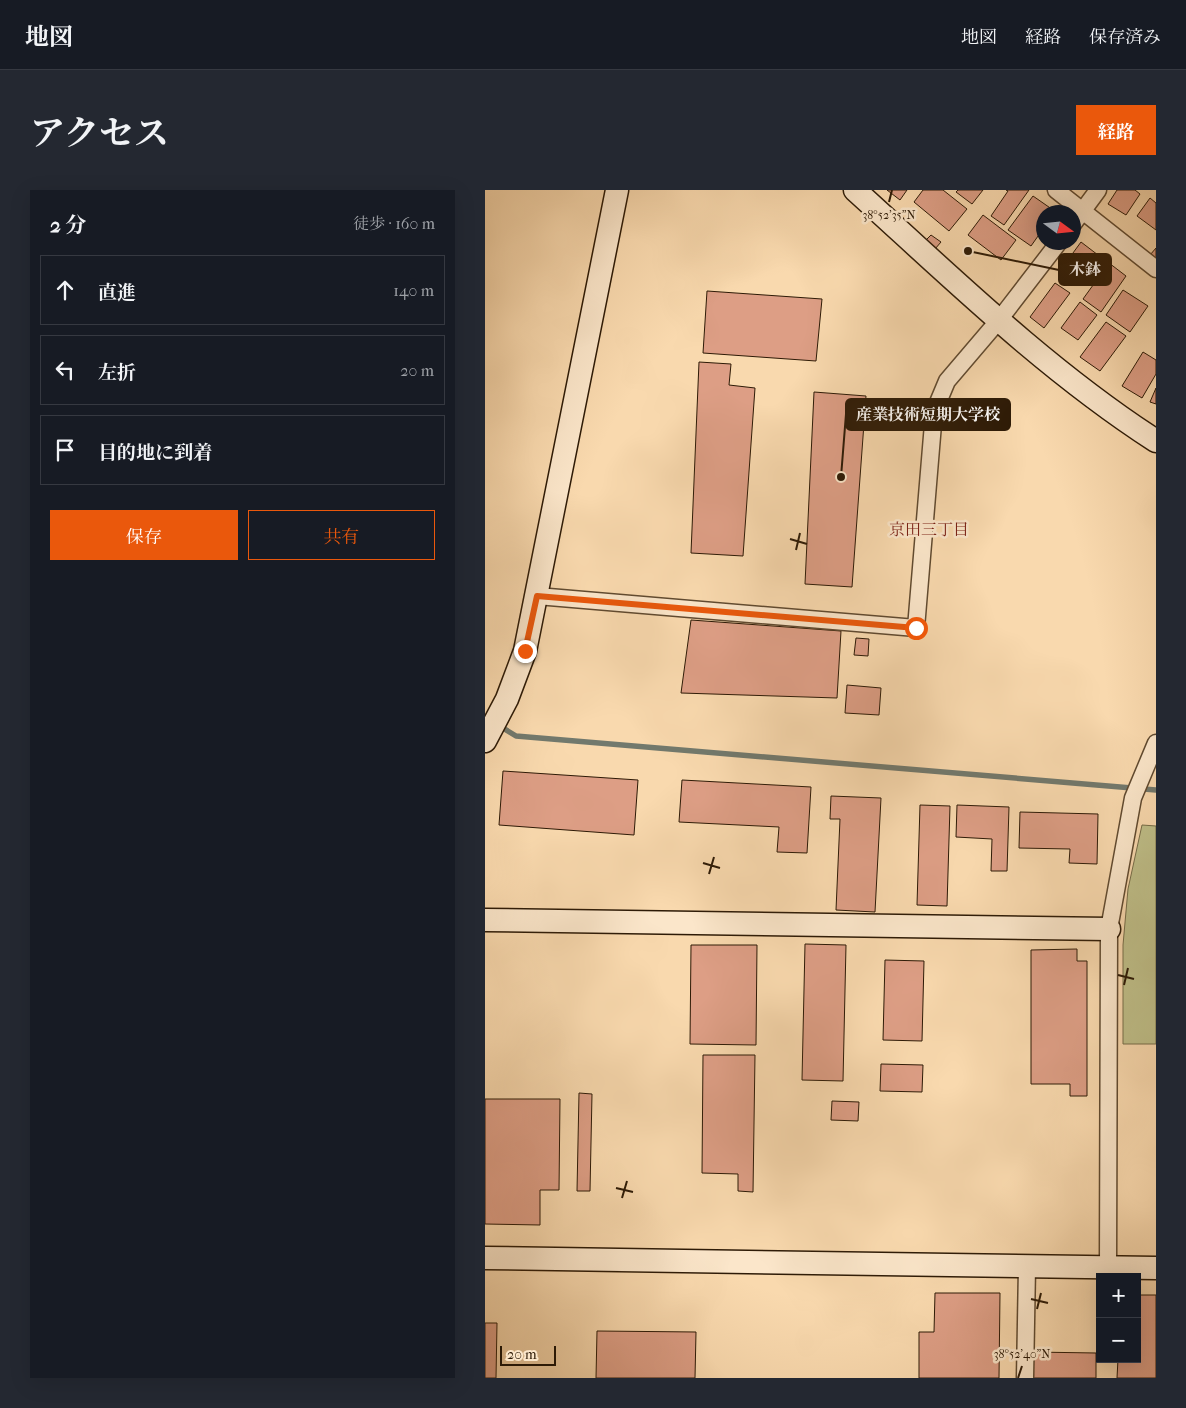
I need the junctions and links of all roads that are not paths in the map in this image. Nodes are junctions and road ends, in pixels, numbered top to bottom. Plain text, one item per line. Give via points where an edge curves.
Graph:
1 (617, 190) edge
2 (855, 190) edge
3 (1055, 190) edge
4 (1098, 190) edge
5 (1067, 205) edge
6 (1081, 214) edge
7 (1081, 220) edge
8 (1053, 250) edge
9 (1156, 269) edge
10 (999, 320) junction
11 (1156, 441) edge
12 (537, 596) junction
13 (485, 741) edge
14 (1156, 742) edge
15 (485, 920) edge
16 (1109, 929) junction
17 (485, 1258) edge
18 (1027, 1267) junction
19 (1108, 1268) junction
20 (1156, 1268) edge
21 (1025, 1378) edge

1 - 12 street
2 - 10 street
3 - 5 street
4 - 6 street
7 - 9 street
8 - 10 street
10 - 11 street via 1117,416
10 - 12 street via 947,381 934,412 916,628
12 - 13 street via 525,651 507,699
14 - 16 street via 1137,788
15 - 16 street
16 - 19 street
17 - 18 street
18 - 19 street
18 - 21 street
19 - 20 street

